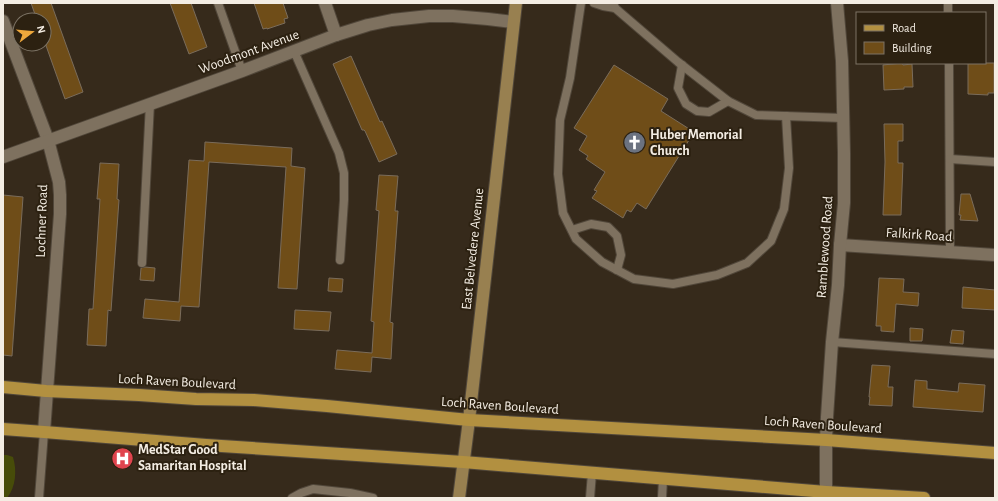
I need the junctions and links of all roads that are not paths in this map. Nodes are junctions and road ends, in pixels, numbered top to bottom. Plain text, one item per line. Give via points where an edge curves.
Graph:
1 (218, 3) edge
2 (324, 3) edge
3 (516, 3) edge
4 (581, 3) edge
5 (594, 3) edge
6 (837, 3) edge
7 (614, 6) edge
8 (3, 21) edge
9 (514, 22) junction
10 (336, 35) junction
11 (294, 52) junction
12 (949, 64) edge
13 (682, 65) junction
14 (242, 71) junction
15 (728, 101) junction
16 (150, 103) junction
17 (786, 116) junction
18 (843, 118) junction
19 (48, 140) junction
20 (3, 157) edge
21 (950, 159) junction
22 (995, 162) edge
23 (572, 230) junction
24 (840, 245) junction
25 (950, 252) junction
26 (995, 255) edge
27 (340, 260) dead end
28 (142, 263) dead end
29 (617, 270) junction
30 (832, 342) junction
31 (995, 354) edge
32 (3, 388) edge
33 (46, 391) junction
34 (469, 420) junction
35 (3, 429) edge
36 (44, 432) junction
37 (826, 440) junction
38 (995, 453) edge
39 (463, 462) junction
40 (592, 473) junction
41 (663, 479) junction
42 (826, 492) junction
43 (39, 498) edge
44 (292, 498) edge
45 (373, 498) edge
46 (459, 498) edge
47 (590, 498) edge
48 (662, 498) edge
49 (917, 498) edge

1 - 14 lane
2 - 10 street
3 - 9 main road, East Belvedere Avenue
4 - 23 lane via 570,78 560,120 558,174 563,213
5 - 7 lane
6 - 18 street, Ramblewood Road
7 - 13 lane
8 - 19 street, Lochner Road
9 - 10 street, Woodmont Avenue via 423,16 368,25
9 - 34 main road, East Belvedere Avenue
10 - 11 street, Woodmont Avenue
11 - 14 street, Woodmont Avenue
11 - 27 lane via 339,153 344,173
12 - 21 lane
13 - 15 lane
13 - 15 lane via 678,88 686,104 697,111 709,112
14 - 16 street, Woodmont Avenue
15 - 17 lane via 756,115
16 - 19 street, Woodmont Avenue
16 - 28 lane
17 - 18 lane
17 - 29 lane via 789,168 784,210 771,241 747,263 717,275 673,284 634,279
18 - 24 street, Ramblewood Road via 844,202
19 - 20 street, Woodmont Avenue
19 - 33 street, Lochner Road via 60,196
21 - 22 lane
21 - 25 lane
23 - 29 lane via 576,238 602,262
23 - 29 lane via 591,224 608,227 617,236 621,255
24 - 25 street, Falkirk Road
24 - 30 street, Ramblewood Road
25 - 26 street, Falkirk Road
30 - 31 lane
30 - 37 street, Ramblewood Road
32 - 33 main road, Loch Raven Boulevard
33 - 34 main road, Loch Raven Boulevard via 254,400
33 - 36 street, Lochner Road
34 - 37 main road, Loch Raven Boulevard
34 - 39 main road, East Belvedere Avenue
35 - 36 main road
36 - 39 main road
36 - 43 lane
37 - 38 main road, Loch Raven Boulevard
37 - 42 street, Ramblewood Road
39 - 40 main road
39 - 46 main road, East Belvedere Avenue
40 - 41 main road
40 - 47 lane
41 - 42 main road
41 - 48 lane
42 - 49 main road
44 - 45 lane via 314,489

